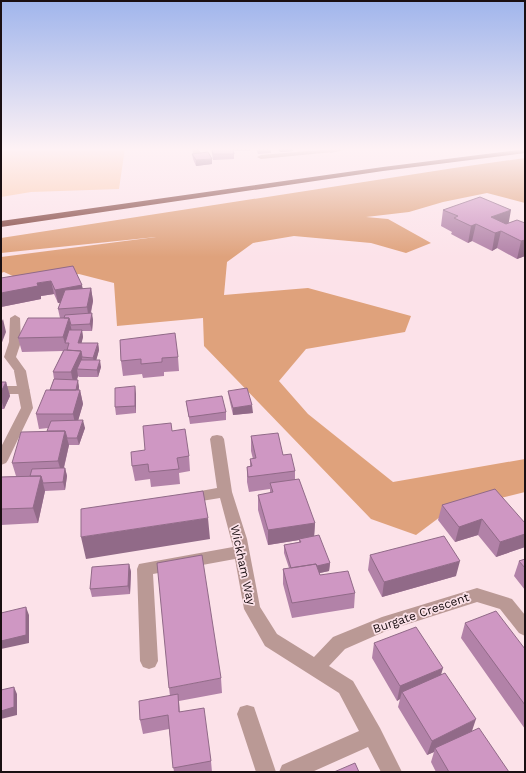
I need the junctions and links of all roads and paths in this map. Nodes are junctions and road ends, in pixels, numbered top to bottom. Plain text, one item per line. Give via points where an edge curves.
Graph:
1 (278, 184) edge
2 (1, 224) edge
3 (15, 318) dead end
4 (1, 390) edge
5 (24, 390) junction
6 (217, 439) dead end
7 (1, 460) edge
8 (225, 492) junction
9 (173, 501) edge
10 (241, 552) junction
11 (525, 628) edge
12 (149, 661) dead end
13 (317, 667) junction
14 (247, 714) dead end
15 (374, 735) junction
16 (266, 772) edge
17 (289, 772) edge
18 (392, 772) edge

1 - 2 highway
3 - 5 street via 15,342 10,357 20,371
4 - 5 street
5 - 7 street via 27,408
6 - 8 street, Wickham Way
8 - 9 street
8 - 10 street, Wickham Way
10 - 12 street via 145,569
10 - 13 street, Wickham Way via 252,609 271,640
11 - 13 street, Burgate Crescent via 506,604 477,595 382,625 339,643
13 - 15 street, Wickham Way via 346,687
14 - 16 street
15 - 17 street
15 - 18 street, Wickham Way

